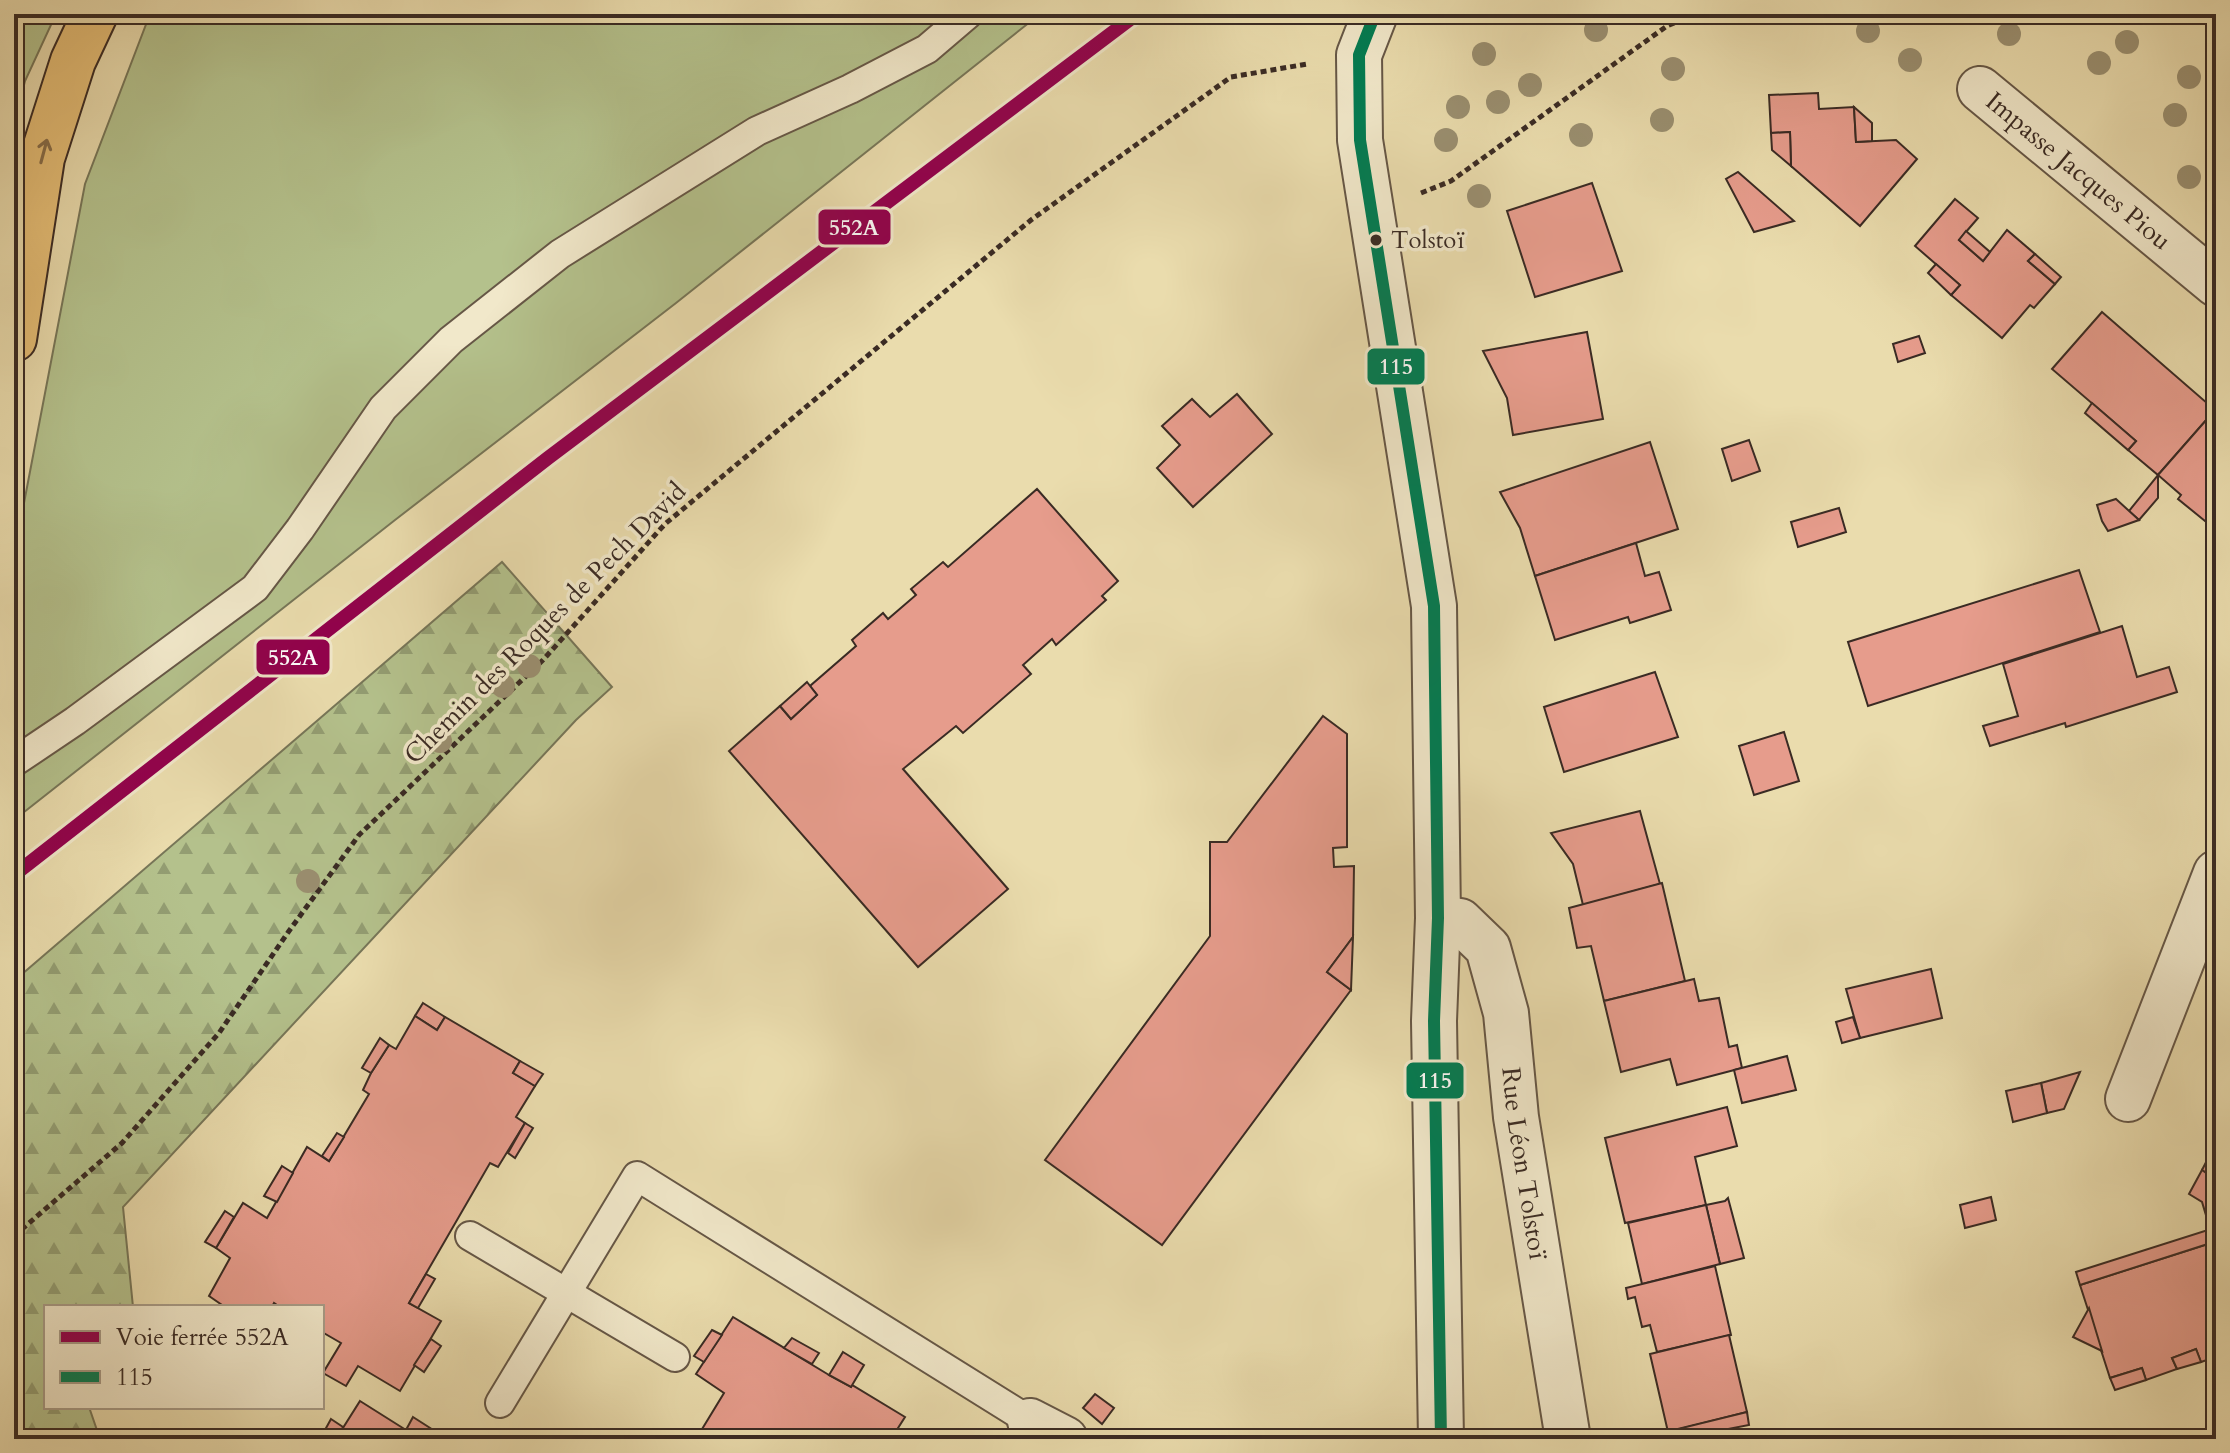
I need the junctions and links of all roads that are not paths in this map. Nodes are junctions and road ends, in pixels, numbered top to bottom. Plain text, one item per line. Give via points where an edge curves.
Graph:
1 (95, 14) edge
2 (968, 14) edge
3 (1375, 14) edge
4 (1980, 89) dead end
5 (2216, 284) edge
6 (14, 339) edge
7 (14, 762) edge
8 (2216, 873) edge
9 (1438, 918) junction
10 (2128, 1099) dead end
11 (470, 1236) dead end
12 (567, 1293) junction
13 (675, 1357) dead end
14 (500, 1403) dead end
15 (1048, 1430) edge
16 (1441, 1439) edge
17 (1568, 1439) edge

6 -> 1 highway via 42,158 73,61
2 - 7 lane via 927,49 757,131 560,254 451,340 383,408 255,588
3 - 9 street via 1359,55 1360,140 1434,606
4 - 5 street, Impasse Jacques Piou
8 - 10 street
9 - 16 street via 1434,1021
9 - 17 street, Rue Léon Tolstoï via 1460,921 1488,948 1506,1013 1516,1117
11 - 12 lane
12 - 13 lane
12 - 14 lane
12 - 15 lane via 637,1176

